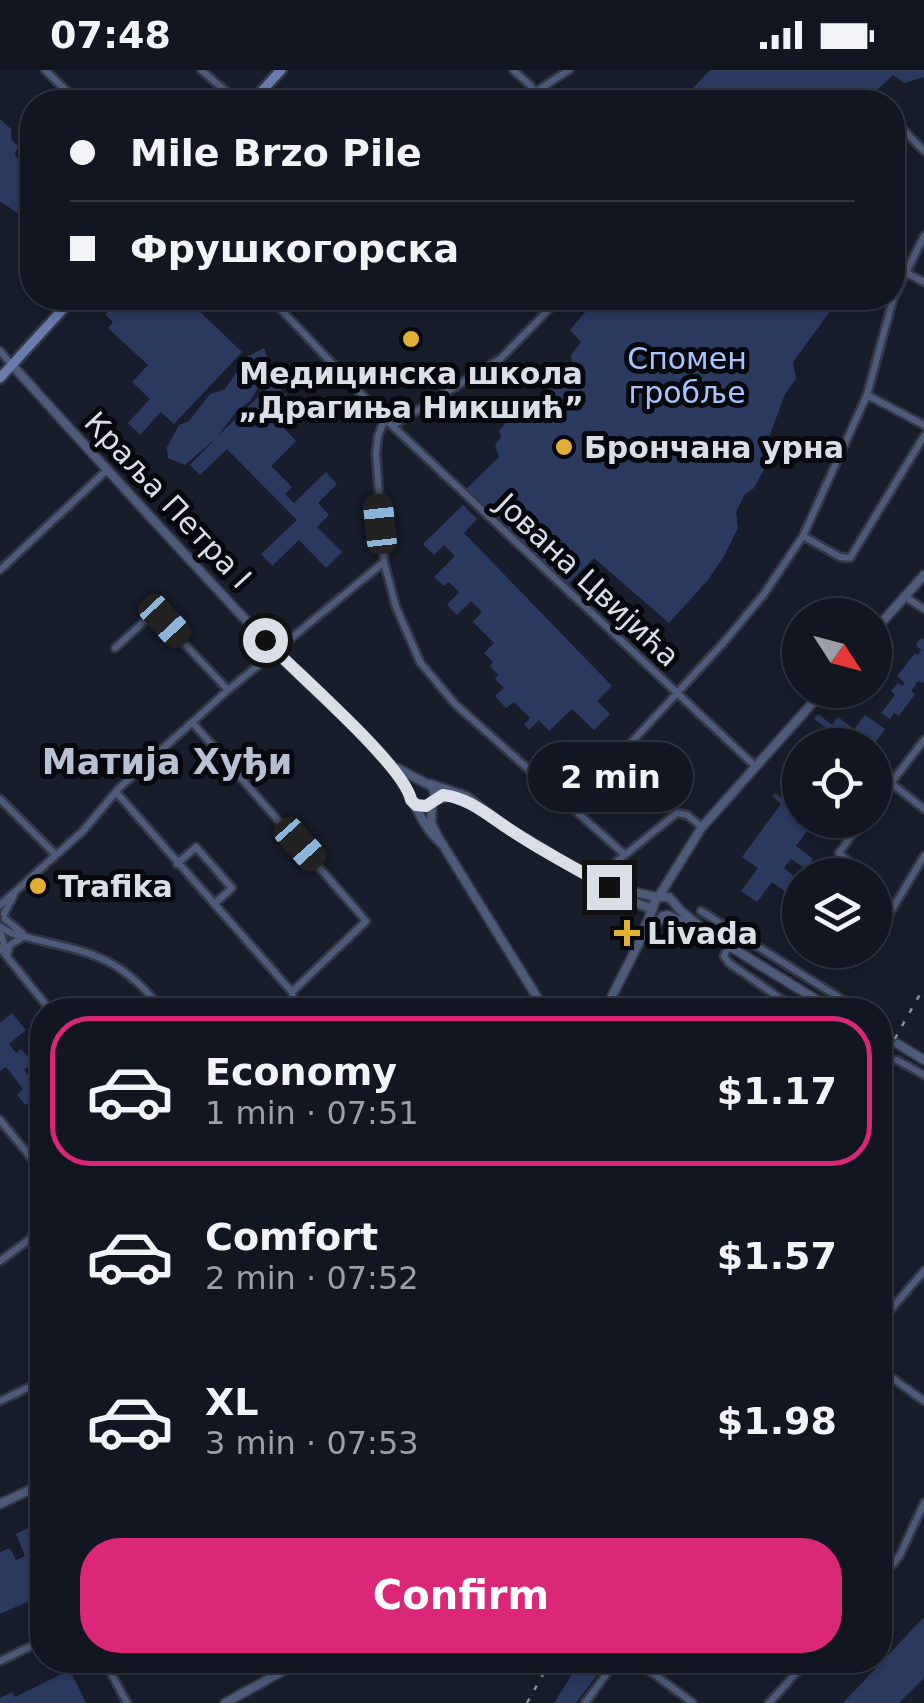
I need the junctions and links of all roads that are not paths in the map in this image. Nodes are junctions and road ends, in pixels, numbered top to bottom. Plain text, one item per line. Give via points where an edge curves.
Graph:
1 (45, 70) edge
2 (201, 70) edge
3 (280, 70) edge
4 (513, 70) edge
5 (568, 70) edge
6 (66, 90) edge
7 (225, 90) edge
8 (262, 90) edge
9 (534, 90) edge
10 (539, 90) edge
11 (905, 131) edge
12 (924, 151) edge
13 (924, 236) edge
14 (905, 272) joint
15 (924, 282) edge
16 (62, 310) edge
17 (281, 310) edge
18 (548, 310) edge
19 (890, 310) edge
20 (0, 351) edge
21 (12, 364) junction
22 (0, 378) edge
23 (867, 395) junction
24 (384, 420) junction
25 (924, 424) edge
26 (392, 426) junction
27 (924, 436) edge
28 (108, 469) junction
29 (803, 536) junction
30 (384, 562) junction
31 (0, 570) edge
32 (924, 575) edge
33 (904, 596) junction
34 (924, 609) edge
35 (892, 610) edge
36 (115, 648) dead end
37 (276, 651) junction
38 (228, 690) junction
39 (678, 695) junction
40 (808, 708) edge
41 (192, 722) junction
42 (924, 740) edge
43 (389, 763) junction
44 (755, 766) junction
45 (425, 783) junction
46 (892, 783) edge
47 (892, 785) edge
48 (410, 790) junction
49 (116, 792) junction
50 (0, 799) edge
51 (433, 801) junction
52 (416, 805) junction
53 (478, 807) junction
54 (571, 808) junction
55 (924, 808) edge
56 (702, 827) junction
57 (849, 838) edge
58 (442, 844) junction
59 (623, 854) junction
60 (684, 854) junction
61 (56, 855) junction
62 (924, 856) edge
63 (844, 858) edge
64 (178, 864) junction
65 (594, 879) junction
66 (609, 887) junction
67 (658, 896) junction
68 (672, 902) junction
69 (214, 904) junction
70 (653, 910) junction
71 (892, 910) edge
72 (701, 912) dead end
73 (665, 916) junction
74 (1, 919) edge
75 (27, 936) junction
76 (712, 936) junction
77 (638, 943) junction
78 (729, 945) junction
79 (0, 948) edge
80 (7, 955) junction
81 (782, 961) edge
82 (786, 968) edge
83 (793, 968) edge
84 (780, 977) junction
85 (292, 992) junction
86 (41, 998) edge
87 (152, 998) edge
88 (293, 998) edge
89 (538, 998) edge
90 (612, 998) edge
91 (779, 998) edge
92 (814, 998) edge
93 (839, 998) edge
94 (898, 1044) tunnel mouth
95 (897, 1060) dead end
96 (924, 1060) edge
97 (924, 1075) edge
98 (0, 1120) edge
99 (30, 1156) edge
100 (30, 1239) edge
101 (0, 1261) edge
102 (924, 1271) edge
103 (892, 1308) edge
104 (892, 1377) edge
105 (30, 1387) edge
106 (0, 1401) edge
107 (924, 1401) edge
108 (30, 1490) edge
109 (924, 1503) edge
110 (0, 1504) edge
111 (892, 1565) edge
112 (30, 1646) edge
113 (0, 1661) edge
114 (111, 1673) edge
115 (279, 1673) edge
116 (607, 1673) edge
117 (653, 1673) edge
118 (796, 1673) edge
119 (127, 1703) edge
120 (225, 1703) edge
121 (584, 1703) edge
122 (693, 1703) edge
123 (769, 1703) edge

1 - 6 street
2 - 7 street
3 - 8 main road
4 - 9 street
5 - 10 street
11 - 12 street
13 - 14 street
14 - 15 street
16 - 21 main road
17 - 24 street, Јована Цвијића
18 - 26 street via 500,358
19 - 23 street
20 - 21 street, Краља Петра I
21 - 22 main road
21 - 28 street, Краља Петра I
23 - 25 street
23 - 29 street
24 - 26 street, Јована Цвијића
24 - 30 street via 376,453
26 - 39 street, Јована Цвијића
27 - 29 street via 850,558
28 - 31 street
28 - 37 street, Краља Петра I
29 - 39 street via 764,594
30 - 37 street
30 - 54 street via 407,637 436,685
32 - 33 street
33 - 34 street
33 - 35 street
36 - 38 street via 148,618 160,618
37 - 38 street
37 - 43 street, Краља Петра I
38 - 41 street
39 - 44 street, Јована Цвијића
39 - 54 street
40 - 44 street
41 - 49 street
41 - 85 street via 366,921
42 - 46 street
43 - 45 street, Краља Петра I
43 - 48 street, Краља Петра I
44 - 56 street
45 - 48 street
45 - 51 street via 434,790
45 - 53 street, Краља Петра I via 460,793
47 - 55 street
48 - 52 street
49 - 61 street
49 - 64 street
50 - 61 street
51 - 52 street
51 - 53 street via 451,796
51 - 58 street via 431,823
52 - 58 street
53 - 65 street, Краља Петра I
54 - 59 street
56 - 59 street via 677,813
56 - 60 street
57 - 63 street via 838,853
58 - 89 street
59 - 65 street
60 - 67 street
60 - 68 street
61 - 74 street via 20,886
62 - 71 street
64 - 69 street
64 - 69 street via 196,848 232,888
65 - 66 street, Краља Петра I
66 - 67 street
66 - 70 street, Краља Петра I
67 - 68 street
67 - 70 street
68 - 73 street
68 - 76 street
69 - 85 street
70 - 73 street, Краља Петра I
70 - 77 street
72 - 81 street
73 - 76 street, Краља Петра I
73 - 77 street
74 - 75 street
74 - 80 street
75 - 80 street via 13,942
75 - 87 street via 103,957
76 - 78 street
77 - 90 street
78 - 84 street
78 - 91 street via 729,964
79 - 80 street
80 - 86 street
82 - 84 street
83 - 93 street
84 - 92 street
85 - 88 street
94 - 96 street
95 - 97 street
98 - 99 street
100 - 101 street
102 - 103 street
104 - 107 street
105 - 106 street
108 - 110 street
109 - 111 street
112 - 113 street
114 - 119 street
115 - 120 street
116 - 121 street
117 - 122 street
118 - 123 street

